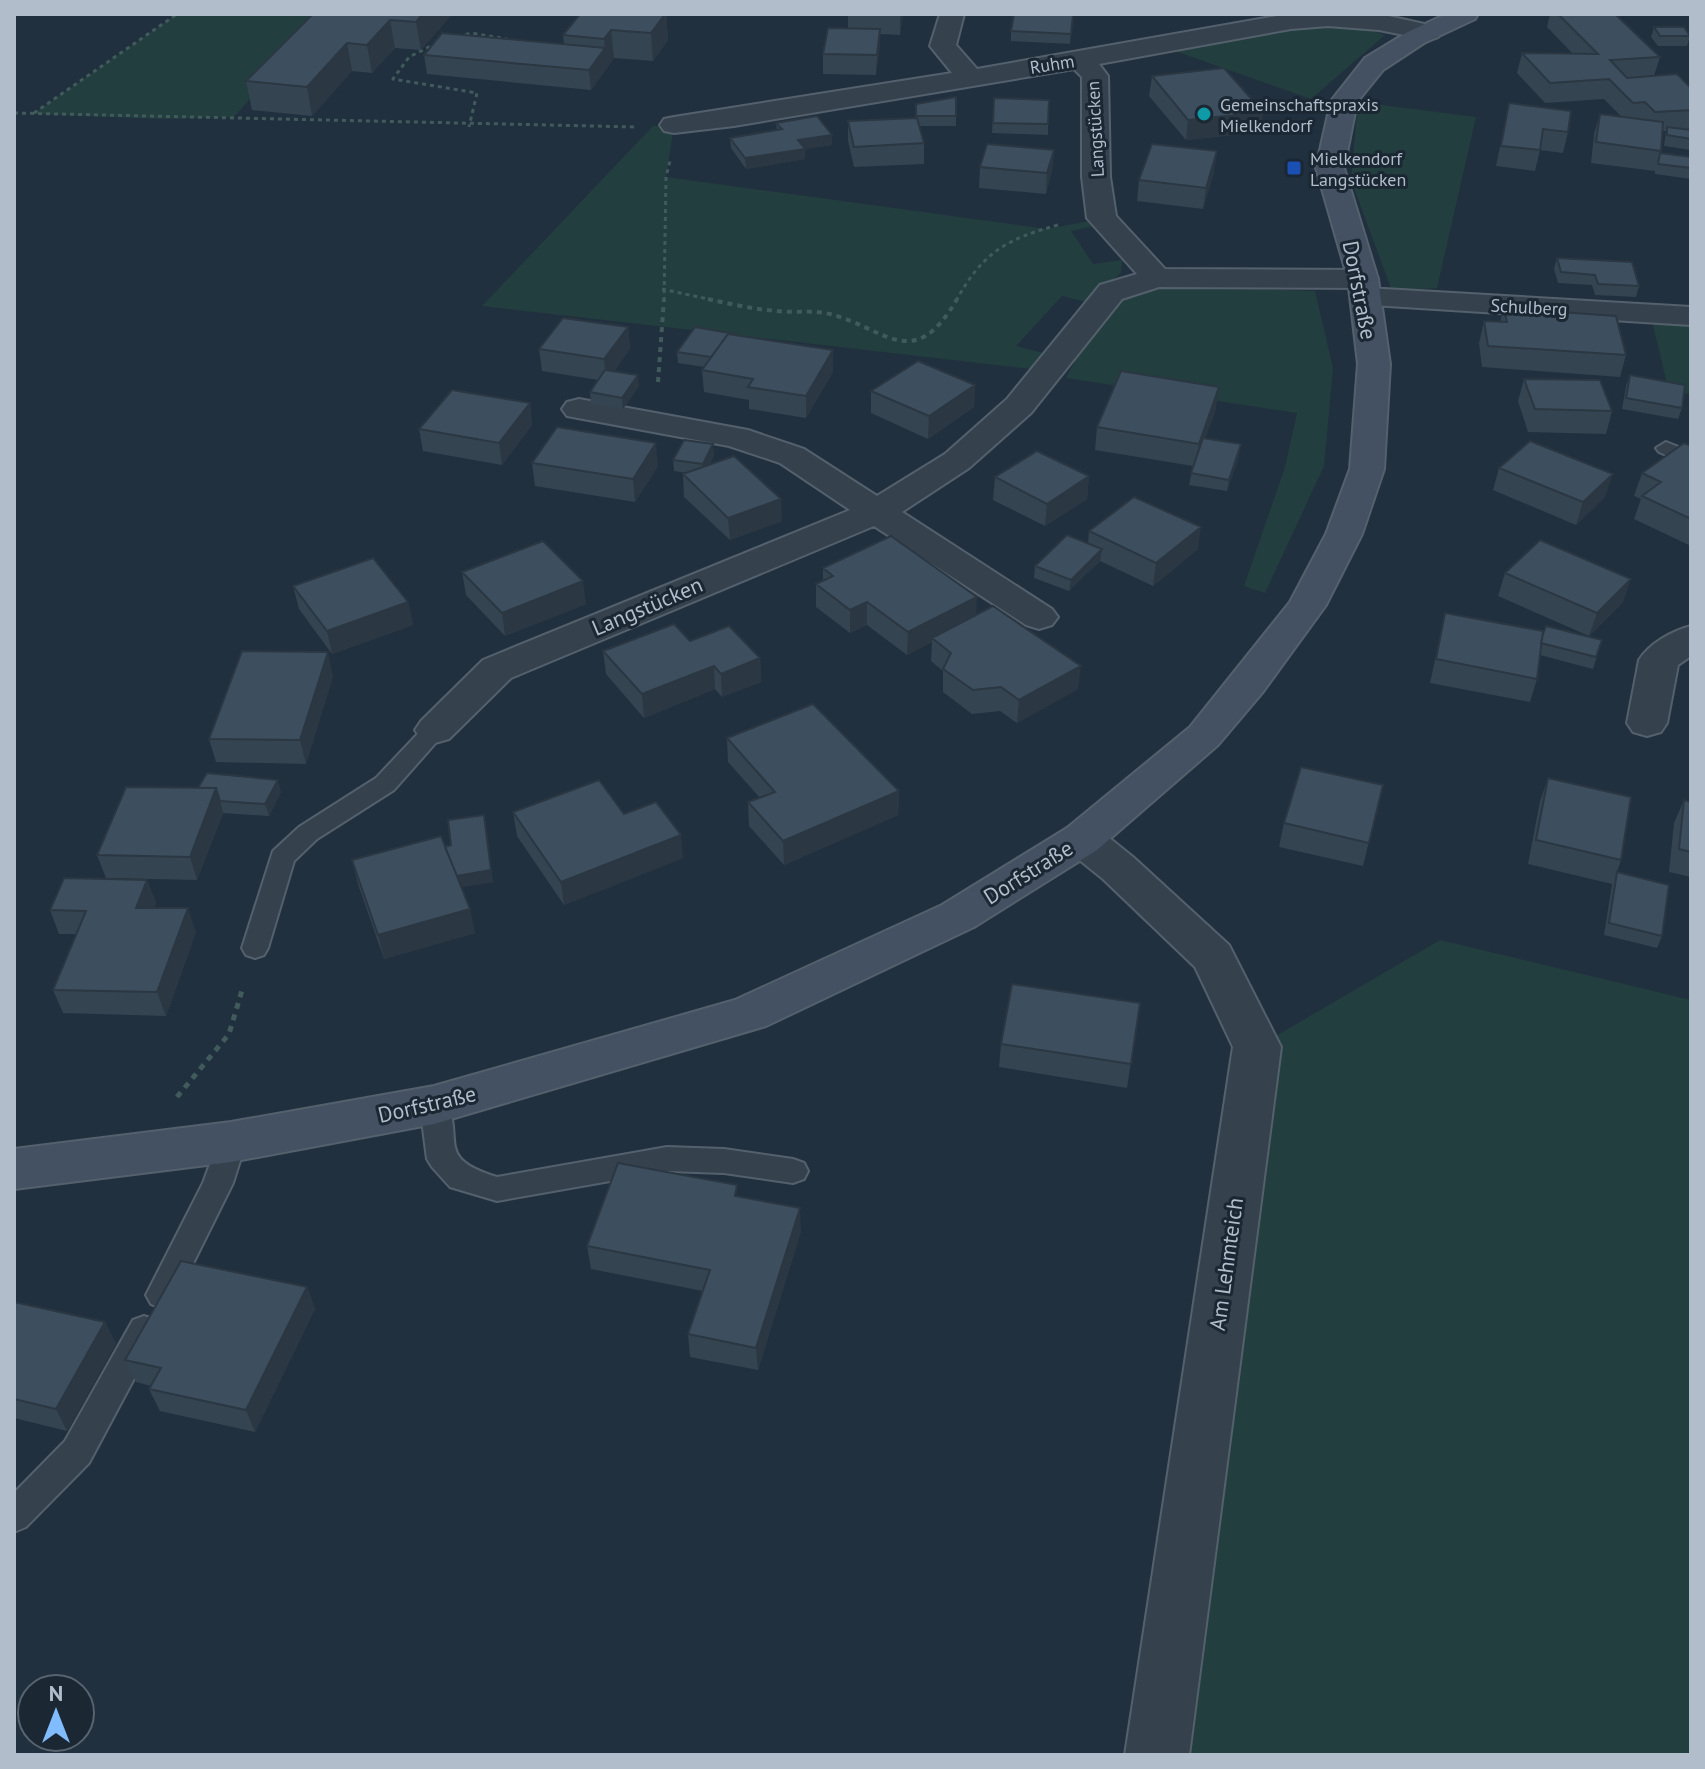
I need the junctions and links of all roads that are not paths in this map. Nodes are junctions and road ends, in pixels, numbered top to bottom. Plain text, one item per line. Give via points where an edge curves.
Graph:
1 (952, 14) edge
2 (1286, 18) edge
3 (1447, 23) edge
4 (1080, 60) junction
5 (970, 78) junction
6 (674, 125) road end
7 (1157, 278) junction
8 (1365, 288) junction
9 (1691, 316) edge
10 (579, 409) dead end
11 (1666, 448) dead end
12 (1691, 460) edge
13 (878, 511) junction
14 (1039, 617) dead end
15 (1691, 638) edge
16 (1647, 723) dead end
17 (435, 730) joint
18 (1082, 839) junction
19 (255, 948) road end
20 (434, 1105) junction
21 (231, 1142) junction
22 (14, 1169) edge
23 (793, 1171) dead end
24 (14, 1516) edge
25 (1157, 1755) edge

1 - 5 street via 943,46
2 - 3 street, Ruhm
2 - 4 street, Ruhm
3 - 8 street, Dorfstraße via 1374,64 1344,101 1330,168
4 - 5 street, Ruhm
4 - 7 street, Langstücken via 1095,76 1102,218
5 - 6 street, Ruhm
7 - 8 street, Langstücken
7 - 13 street, Langstücken via 1111,292 1019,406 957,461
8 - 9 street, Schulberg
8 - 18 street, Dorfstraße via 1374,364 1367,469 1320,582 1204,736
10 - 13 street via 736,437 792,456
11 - 12 lane
13 - 14 street
13 - 17 street, Langstücken via 497,669
15 - 16 street via 1659,660
17 - 19 lane via 385,784 308,833 282,857
18 - 20 street, Dorfstraße via 958,916 749,1014
18 - 25 street, Am Lehmteich via 1213,957 1257,1047
20 - 21 street, Dorfstraße
20 - 23 lane via 442,1159 461,1178 497,1189 667,1159
21 - 22 street, Dorfstraße
21 - 24 lane via 187,1250 77,1452

